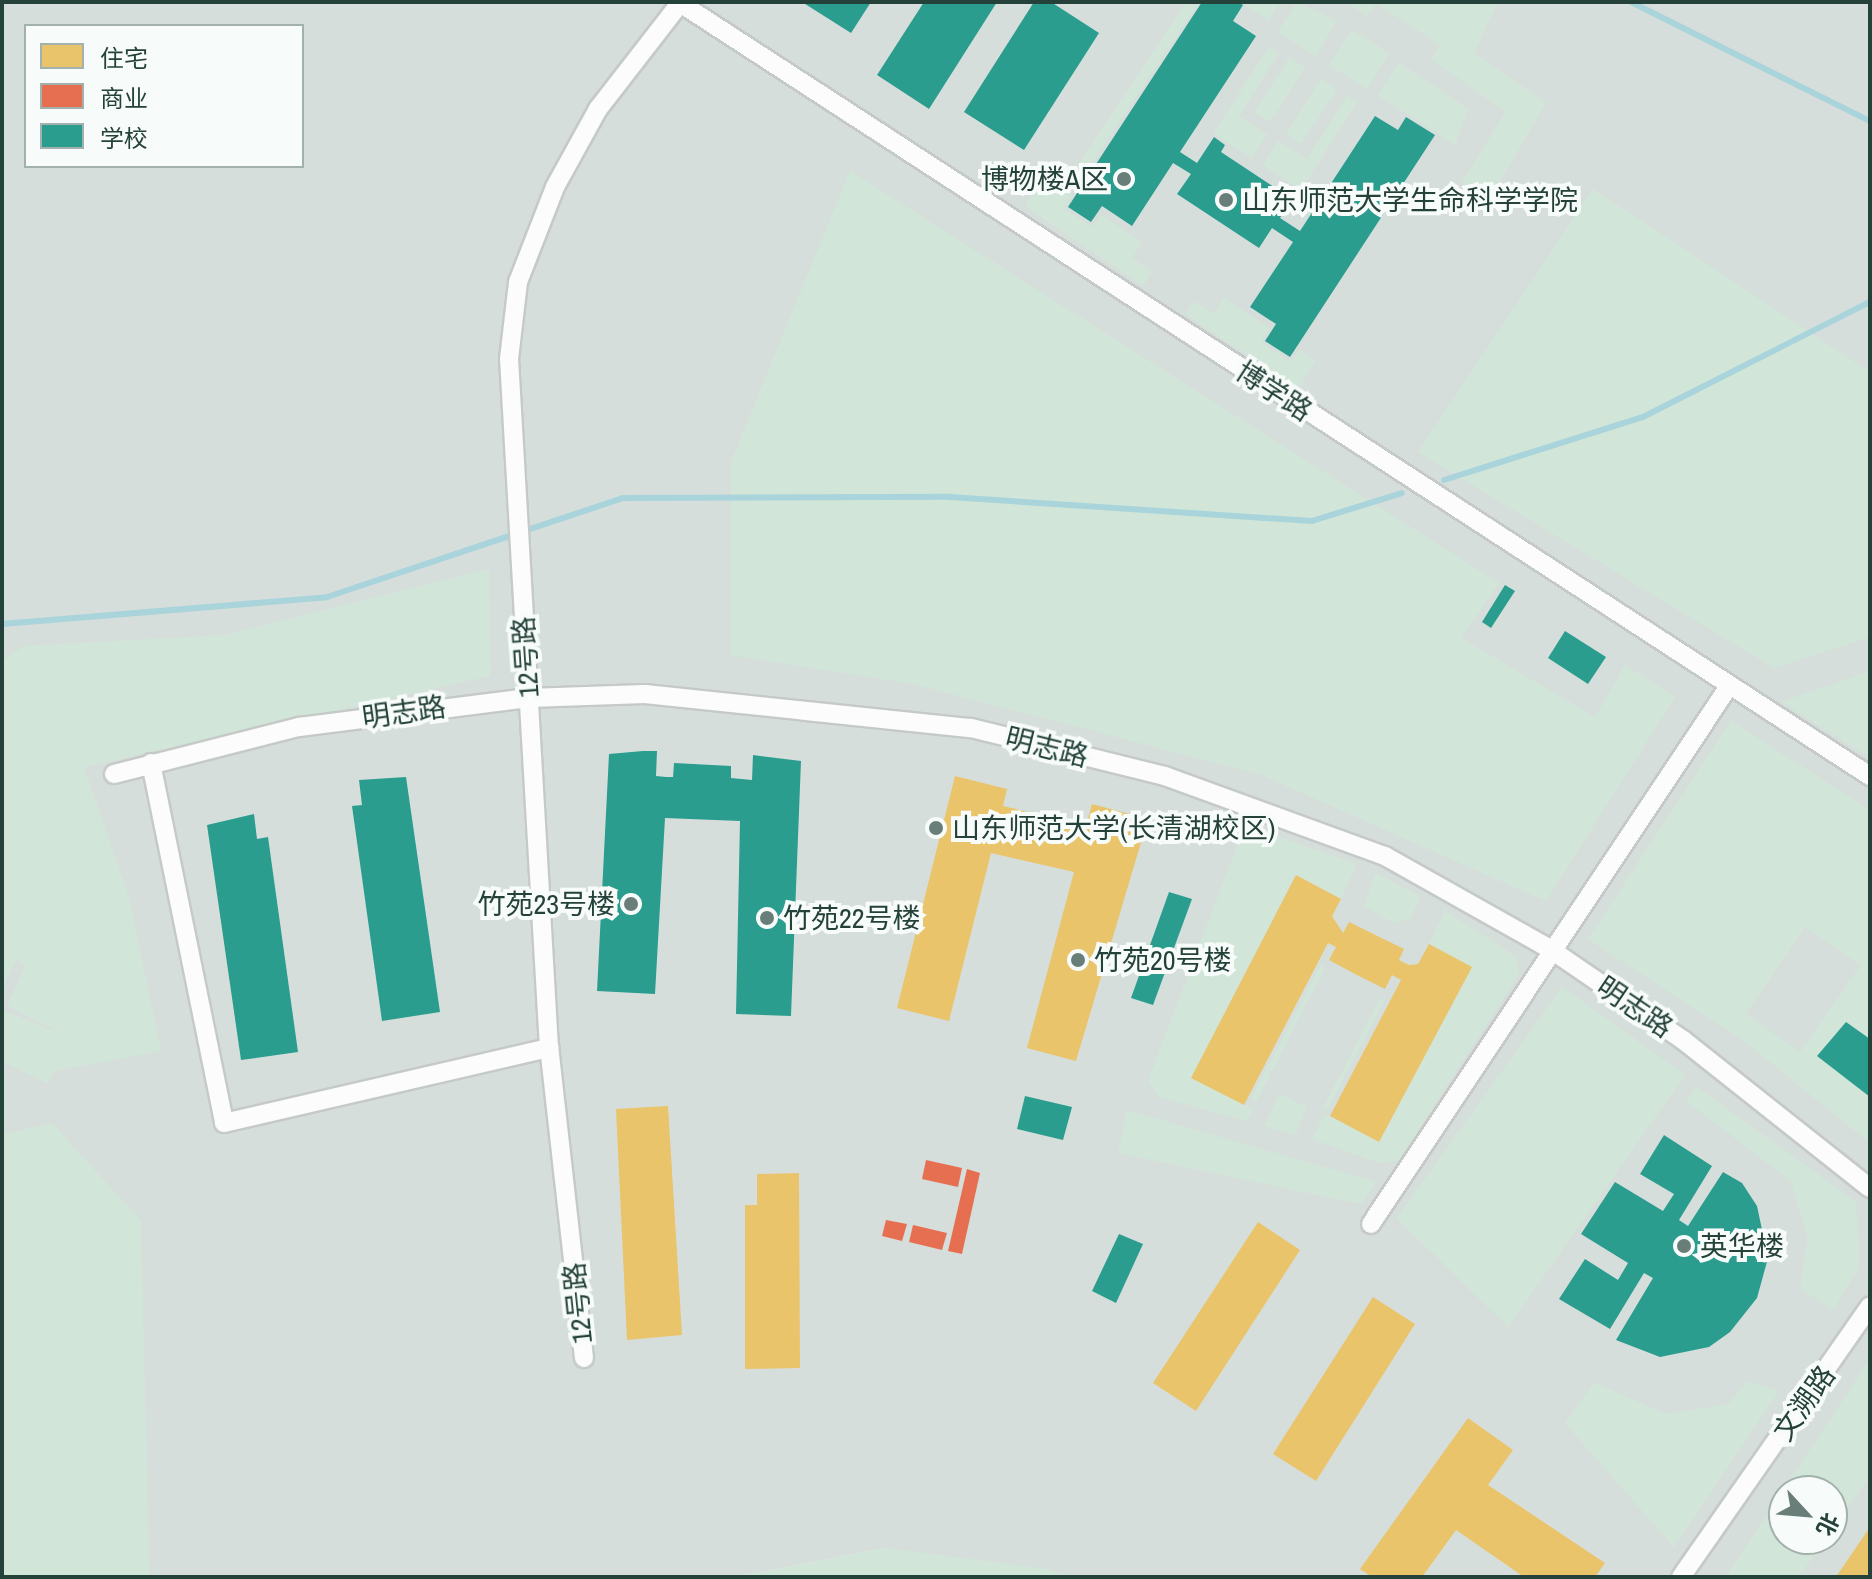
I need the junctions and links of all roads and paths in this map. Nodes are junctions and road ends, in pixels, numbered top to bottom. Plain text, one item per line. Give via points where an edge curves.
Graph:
1 (681, 3) edge
2 (1729, 686) junction
3 (528, 698) junction
4 (151, 763) junction
5 (114, 774) dead end
6 (1870, 776) edge
7 (1550, 949) junction
8 (549, 1048) junction
9 (1870, 1188) edge
10 (1371, 1224) dead end
11 (1870, 1306) edge
12 (584, 1358) dead end
13 (1681, 1577) edge

1 - 2 street, 博学路
1 - 3 street, 12号路 via 598,109 555,187 518,282 509,359
2 - 6 street, 博学路
2 - 7 street
3 - 4 street, 明志路 via 299,727
3 - 7 street, 明志路 via 645,694 986,731 1245,801 1385,856
3 - 8 street, 12号路
4 - 5 street, 明志路
4 - 8 street via 224,1123
7 - 9 street, 明志路 via 1683,1040
7 - 10 street
8 - 12 street, 12号路
11 - 13 street, 文溯路

